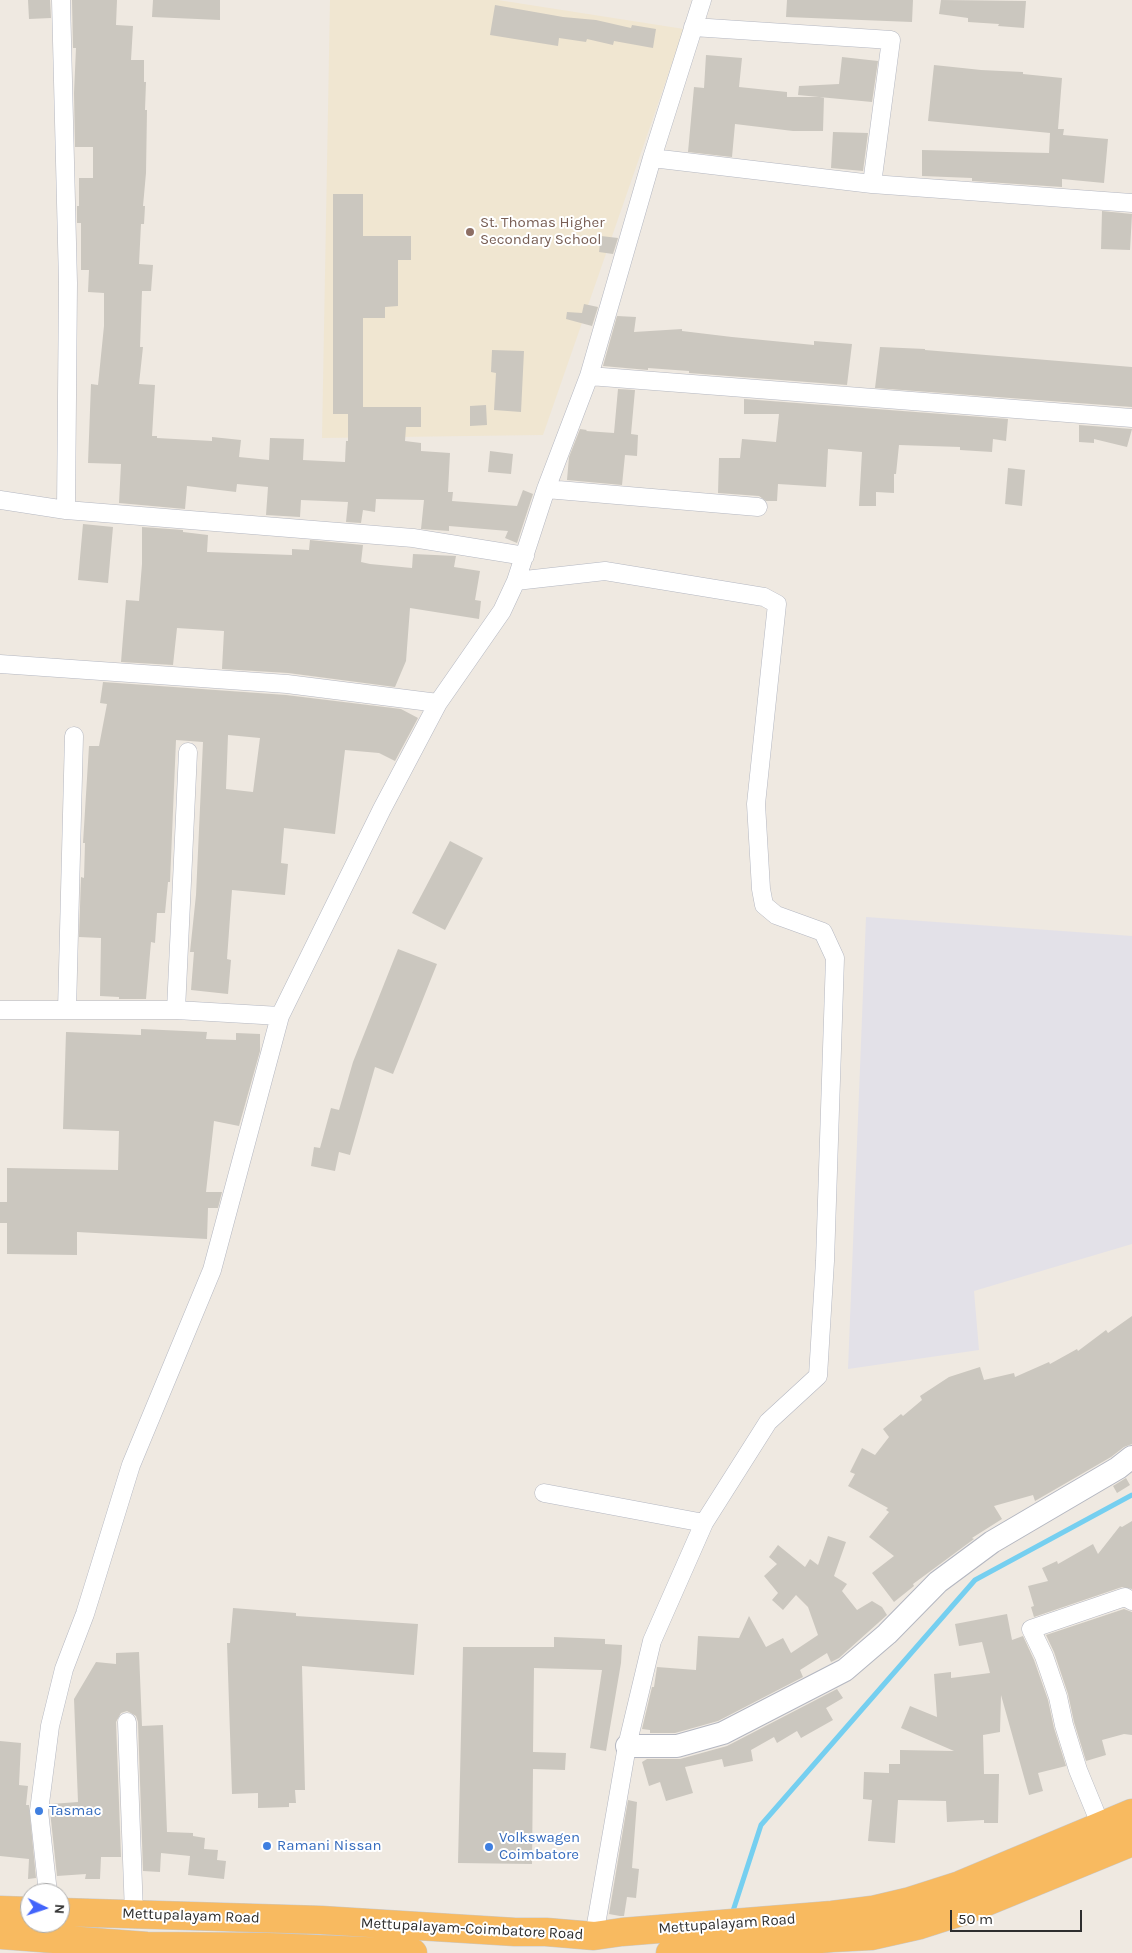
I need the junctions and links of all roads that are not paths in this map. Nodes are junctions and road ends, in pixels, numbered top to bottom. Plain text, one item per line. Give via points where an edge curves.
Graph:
1 (61, 0) edge
2 (702, 0) edge
3 (693, 27) junction
4 (652, 158) junction
5 (872, 184) junction
6 (1132, 203) edge
7 (589, 376) junction
8 (1132, 418) edge
9 (546, 489) junction
10 (0, 500) edge
11 (758, 507) dead end
12 (66, 510) junction
13 (525, 556) junction
14 (516, 581) junction
15 (0, 664) edge
16 (438, 703) junction
17 (74, 736) dead end
18 (188, 752) dead end
19 (0, 1010) edge
20 (67, 1010) junction
21 (176, 1010) junction
22 (280, 1016) junction
23 (1132, 1457) edge
24 (544, 1493) dead end
25 (704, 1523) junction
26 (1132, 1601) edge
27 (127, 1722) dead end
28 (627, 1746) junction
29 (1132, 1813) edge
30 (1101, 1826) junction
31 (1132, 1842) edge
32 (47, 1883) edge
33 (0, 1910) edge
34 (20, 1911) edge
35 (70, 1912) edge
36 (134, 1914) junction
37 (321, 1920) joint
38 (832, 1927) junction
39 (622, 1932) joint
40 (0, 1935) edge
41 (594, 1936) junction
42 (147, 1949) edge
43 (412, 1953) edge
44 (670, 1953) edge

1 - 12 street via 68,283
2 - 3 street
3 - 4 street
3 - 5 street via 890,40
4 - 5 street
4 - 7 street
5 - 6 street
7 - 8 street
7 - 9 street
9 - 11 street
9 - 13 street
10 - 12 street
12 - 13 street via 413,538
13 - 14 street
14 - 16 street via 502,611
14 - 25 street via 605,571 764,597 777,604 756,804 761,889 764,905 776,915 822,932 834,958 818,1376 768,1422
15 - 16 street via 287,684
16 - 22 street
17 - 20 street
18 - 21 street
19 - 20 street
20 - 21 street
21 - 22 street
22 - 32 street via 212,1270 131,1465 85,1614 64,1669 50,1726 39,1811
23 - 28 street via 992,1542 938,1582 887,1634 845,1670 723,1733 677,1746
24 - 25 street
25 - 28 street via 652,1641
26 - 30 street via 1125,1598 1032,1629 1058,1697 1078,1770
27 - 36 street
28 - 41 street
29 - 30 highway
30 - 38 highway via 952,1888 872,1910
31 - 38 highway, Mettupalayam Road via 964,1911 920,1925 871,1936
33 - 34 highway
35 - 36 highway, Mettupalayam Road
36 - 37 highway, Mettupalayam Road
37 - 41 highway, Mettupalayam-Coimbatore Road
38 - 39 highway, Mettupalayam Road
38 - 44 highway, Mettupalayam Road
39 - 41 highway, Mettupalayam-Coimbatore Road
40 - 42 highway, Mettupalayam Road
42 - 43 highway, Mettupalayam Road via 267,1947

